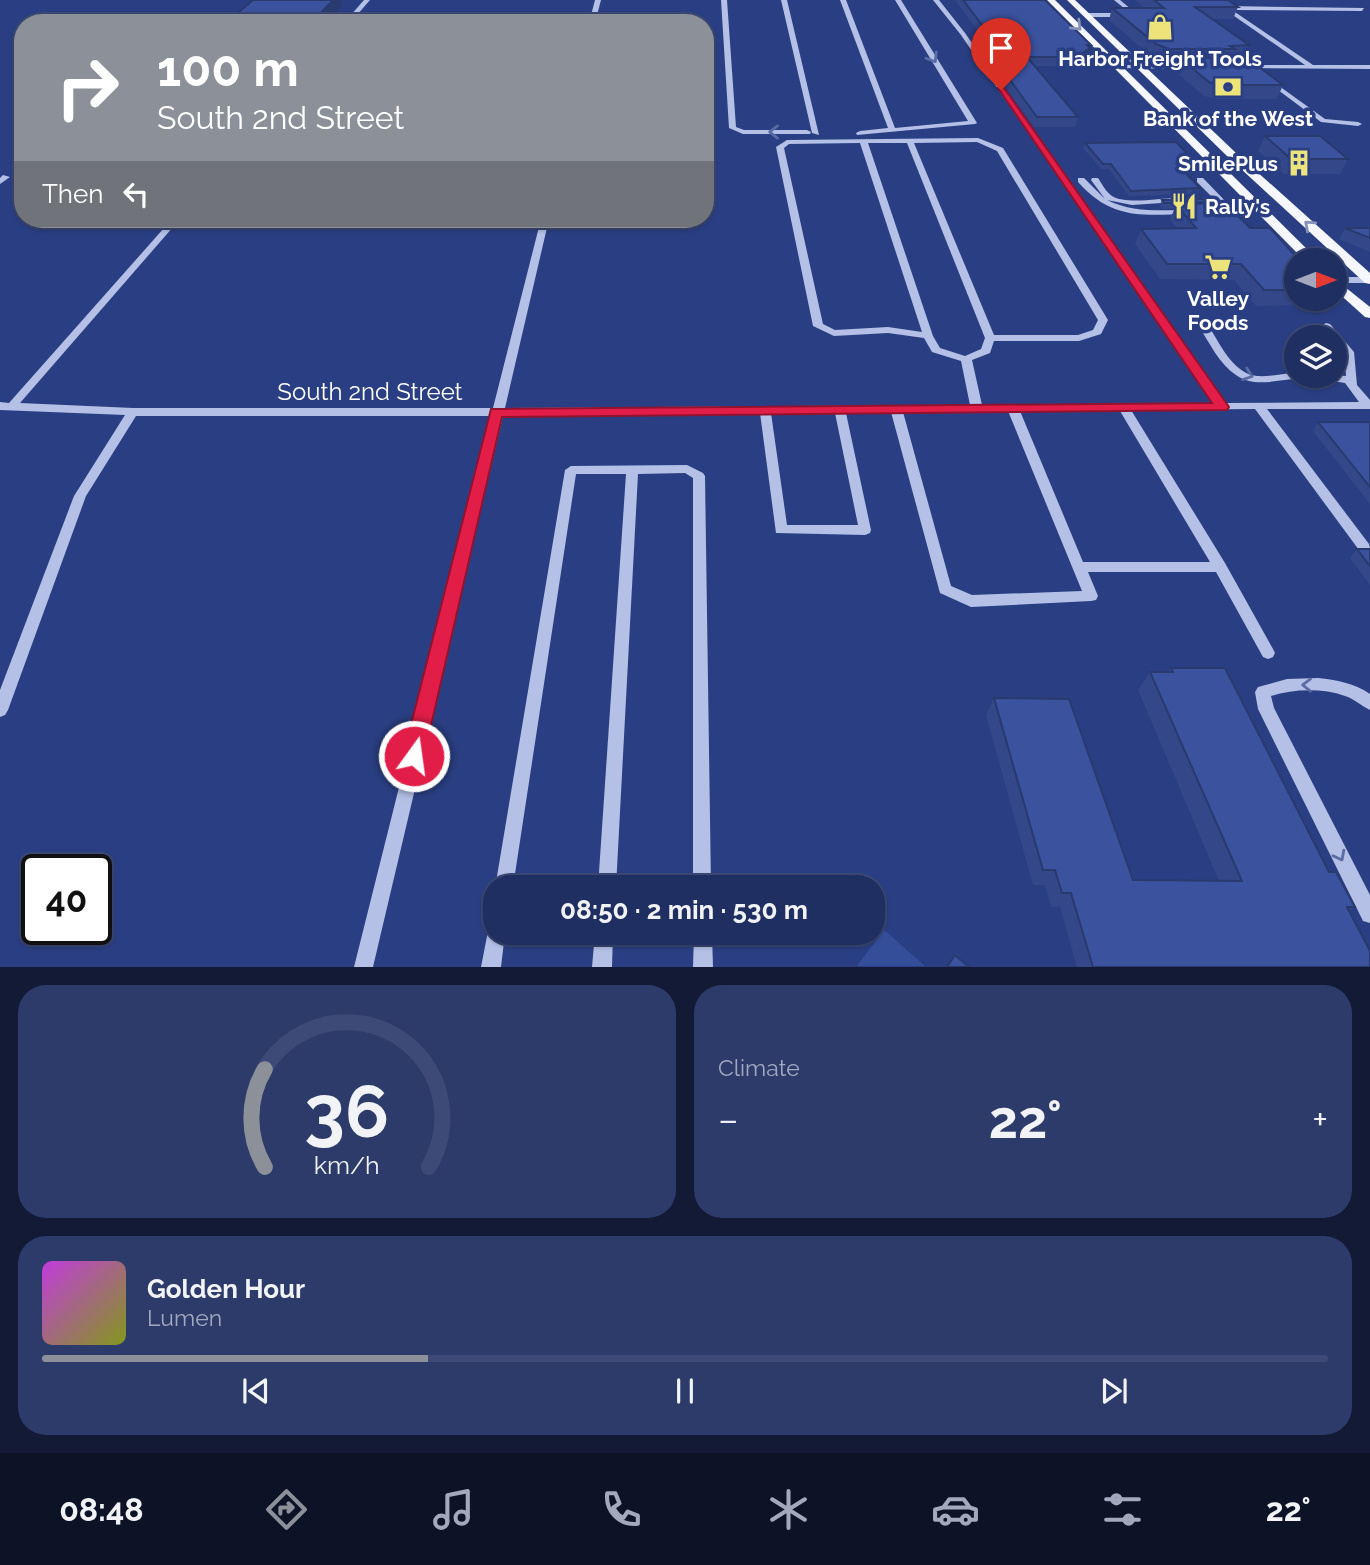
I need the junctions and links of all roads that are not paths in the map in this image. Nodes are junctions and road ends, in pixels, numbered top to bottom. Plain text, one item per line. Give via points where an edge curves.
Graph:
1 (368, 0) edge
2 (724, 0) edge
3 (784, 0) edge
4 (843, 0) edge
5 (898, 0) edge
6 (936, 0) edge
7 (1051, 0) edge
8 (1071, 0) edge
9 (1117, 0) edge
10 (1214, 0) edge
11 (1226, 8) junction
12 (1362, 9) dead end
13 (355, 14) edge
14 (1087, 15) junction
15 (1118, 67) junction
16 (1143, 67) junction
17 (1197, 67) edge
18 (1237, 67) edge
19 (1250, 67) junction
20 (1312, 67) junction
21 (1370, 67) edge
22 (1358, 124) dead end
23 (892, 128) junction
24 (816, 133) junction
25 (863, 140) junction
26 (909, 140) junction
27 (1258, 179) junction
28 (1081, 180) dead end
29 (1095, 180) dead end
30 (1200, 180) dead end
31 (1231, 180) junction
32 (1218, 197) junction
33 (1182, 200) edge
34 (1208, 200) edge
35 (1196, 212) edge
36 (1209, 212) edge
37 (168, 228) edge
38 (542, 228) edge
39 (1299, 248) edge
40 (1370, 280) edge
41 (1348, 281) edge
42 (1348, 294) edge
43 (1370, 314) edge
44 (1203, 327) dead end
45 (928, 336) junction
46 (990, 338) junction
47 (1347, 350) edge
48 (966, 359) junction
49 (1352, 381) junction
50 (1369, 405) edge
51 (6, 406) edge
52 (1123, 407) junction
53 (1222, 407) junction
54 (1259, 407) junction
55 (840, 409) junction
56 (896, 409) junction
57 (977, 409) junction
58 (1013, 409) junction
59 (765, 410) junction
60 (133, 412) junction
61 (496, 412) junction
62 (632, 470) junction
63 (1364, 547) edge
64 (1080, 566) junction
65 (1220, 566) junction
66 (1268, 653) dead end
67 (1370, 703) edge
68 (0, 710) edge
69 (505, 875) edge
70 (608, 875) edge
71 (702, 875) edge
72 (1370, 914) edge
73 (494, 945) edge
74 (603, 945) edge
75 (703, 945) edge
76 (363, 967) edge
77 (491, 967) edge
78 (602, 967) edge
79 (703, 967) edge

1 - 13 street
24 -> 2 street via 733,128
3 - 24 street
4 - 23 street
5 -> 23 street via 973,123
6 - 53 street
7 -> 15 main road
8 - 14 main road
9 - 14 street via 1135,15
10 - 11 street
11 - 12 street
11 - 20 street
14 - 16 main road
15 - 16 street
15 - 31 main road
16 - 17 street
16 - 27 main road
18 - 19 street
19 - 20 street
19 - 22 street via 1323,121
20 - 21 street
23 - 24 street via 870,133
25 - 26 street
25 - 45 street
25 - 45 street via 793,140 780,147 818,326 834,333 888,330
26 - 46 street
26 - 46 street via 978,140 1000,149 1103,320 1097,331 1079,338
27 - 31 main road
40 -> 27 main road
28 - 35 street via 1093,196 1112,207
29 - 33 street via 1115,200
30 - 32 street
31 - 39 main road
32 - 34 street
32 - 36 street via 1228,209
37 - 51 street
38 - 61 street
40 - 41 street
42 - 43 main road
44 -> 49 street via 1232,367 1245,377
45 - 48 street via 936,350
46 - 48 street via 986,351
47 - 49 street
48 - 57 street
49 - 50 street
50 - 54 street, South 2nd Street
51 - 60 street, South 2nd Street
52 - 53 street, South 2nd Street
52 - 58 street, South 2nd Street
52 - 65 street
53 - 54 street, South 2nd Street
54 - 63 street
55 - 56 street, South 2nd Street
55 - 59 street, South 2nd Street
55 - 59 street via 865,530 781,530
56 - 57 street, South 2nd Street
56 - 64 street via 945,589 971,601 1091,596
57 - 58 street, South 2nd Street
58 - 64 street
59 - 61 street, South 2nd Street
60 - 61 street, South 2nd Street
60 - 68 street via 80,496
61 - 76 street
62 - 69 street via 571,470
62 - 70 street
62 - 71 street via 687,469 699,477
64 - 65 street
65 - 66 street
67 -> 72 street via 1340,686 1277,685 1263,692 1266,709
73 - 77 street
74 - 78 street
75 - 79 street

